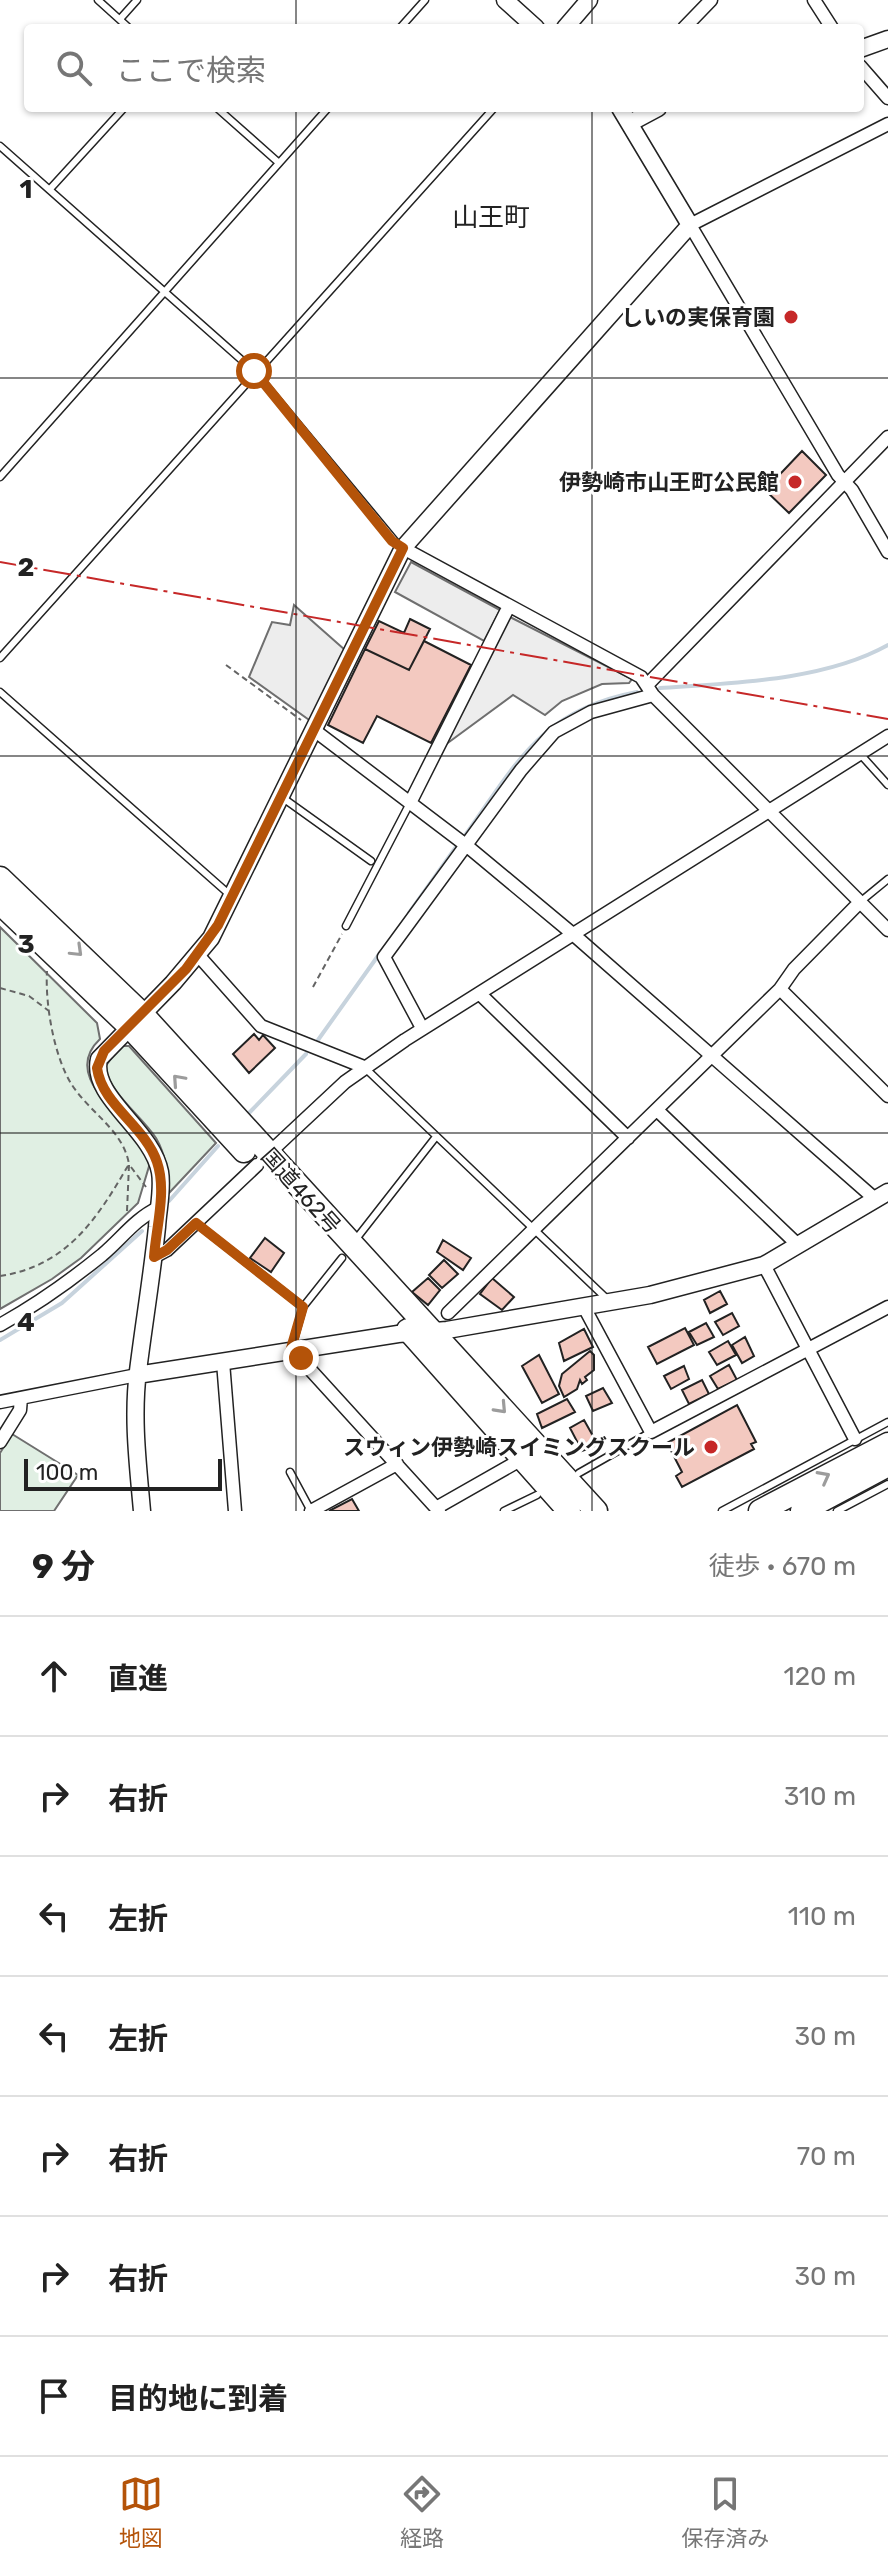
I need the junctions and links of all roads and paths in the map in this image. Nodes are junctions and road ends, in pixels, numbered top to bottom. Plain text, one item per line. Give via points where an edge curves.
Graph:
1 (98, 0) edge
2 (137, 0) edge
3 (425, 0) edge
4 (505, 0) edge
5 (589, 0) edge
6 (711, 0) edge
7 (814, 0) edge
8 (120, 19) junction
9 (125, 24) edge
10 (404, 24) edge
11 (532, 24) edge
12 (568, 24) edge
13 (688, 24) edge
14 (829, 24) edge
15 (888, 39) edge
16 (864, 48) edge
17 (864, 71) edge
18 (888, 98) edge
19 (120, 112) edge
20 (222, 112) edge
21 (324, 112) edge
22 (490, 112) edge
23 (623, 112) edge
24 (651, 112) edge
25 (630, 123) junction
26 (888, 124) edge
27 (0, 146) edge
28 (279, 163) junction
29 (50, 189) junction
30 (690, 225) junction
31 (164, 290) junction
32 (254, 371) junction
33 (888, 437) edge
34 (0, 477) edge
35 (844, 482) junction
36 (403, 548) junction
37 (888, 552) edge
38 (509, 606) junction
39 (0, 658) edge
40 (226, 665) dead end
41 (651, 689) junction
42 (0, 692) edge
43 (314, 730) junction
44 (888, 736) edge
45 (860, 754) junction
46 (888, 785) edge
47 (281, 798) junction
48 (410, 803) junction
49 (768, 812) junction
50 (467, 846) junction
51 (371, 861) dead end
52 (0, 878) edge
53 (888, 879) edge
54 (234, 896) junction
55 (860, 902) junction
56 (0, 903) edge
57 (346, 926) joint
58 (888, 930) edge
59 (574, 935) junction
60 (198, 955) junction
61 (50, 966) dead end
62 (313, 987) dead end
63 (0, 988) edge
64 (780, 989) junction
65 (480, 994) junction
66 (50, 1012) junction
67 (136, 1021) junction
68 (422, 1028) junction
69 (714, 1055) junction
70 (364, 1067) junction
71 (886, 1091) edge
72 (657, 1110) junction
73 (435, 1138) junction
74 (628, 1138) junction
75 (263, 1160) junction
76 (129, 1164) junction
77 (150, 1191) dead end
78 (882, 1196) edge
79 (158, 1208) junction
80 (129, 1217) dead end
81 (196, 1223) junction
82 (532, 1229) junction
83 (798, 1245) junction
84 (346, 1251) junction
85 (154, 1257) junction
86 (764, 1265) junction
87 (0, 1276) edge
88 (609, 1303) junction
89 (303, 1307) junction
90 (584, 1307) junction
91 (888, 1307) edge
92 (448, 1313) dead end
93 (1, 1323) edge
94 (420, 1332) junction
95 (807, 1350) junction
96 (295, 1352) junction
97 (223, 1362) junction
98 (137, 1375) junction
99 (21, 1398) junction
100 (0, 1402) edge
101 (888, 1422) edge
102 (651, 1432) junction
103 (855, 1439) junction
104 (0, 1442) edge
105 (888, 1444) edge
106 (522, 1459) junction
107 (397, 1464) junction
108 (888, 1465) edge
109 (290, 1472) dead end
110 (579, 1473) dead end
111 (789, 1475) junction
112 (888, 1484) edge
113 (875, 1491) junction
114 (537, 1495) dead end
115 (839, 1501) edge
116 (438, 1509) edge
117 (764, 1509) edge
118 (142, 1511) edge
119 (235, 1511) edge
120 (311, 1511) edge
121 (504, 1511) edge
122 (569, 1511) edge
123 (596, 1511) edge
124 (722, 1511) edge
125 (802, 1511) edge

1 - 8 lane
2 - 8 lane
3 - 10 lane
4 - 11 street
5 - 12 street
6 - 13 street
7 - 14 street
8 - 9 lane
15 - 16 street
17 - 18 street
19 - 29 lane
20 - 28 lane
21 - 28 lane
22 - 32 lane
23 - 25 street
24 - 25 street
25 - 30 street
26 - 30 street
27 - 29 lane
28 - 31 lane
29 - 31 lane
30 - 35 street
30 - 36 street
31 - 32 lane
31 - 34 lane
32 - 36 lane
32 - 39 lane
33 - 35 street
35 - 37 street
35 - 41 street
36 - 38 street
36 - 43 street
38 - 41 street
38 - 48 street
40 - 43 path
41 - 49 street
41 - 50 street via 554,732
42 - 54 lane
43 - 47 street
43 - 48 street
44 - 45 street
45 - 46 lane
45 - 49 street
47 - 51 lane
47 - 54 street
48 - 50 street
48 - 57 lane
49 - 55 street
49 - 59 street
50 - 59 street
50 - 68 street via 384,957
52 -> 67 highway, 国道462号
53 - 55 lane
54 - 60 street
55 - 58 street
55 - 64 street
56 - 67 highway, 国道462号
57 - 62 path
59 - 65 street
59 - 69 street
60 - 67 street
60 - 70 street via 261,1026
61 - 66 path
63 - 66 path via 29,996
64 - 69 street
64 - 71 street
65 - 68 street
65 - 74 street
66 - 76 path via 71,1084 125,1144
67 - 75 highway, 国道462号
67 - 79 street via 104,1051 98,1073 104,1090 152,1149 160,1172
68 - 70 street
69 - 72 street
69 - 78 street
70 - 73 lane
70 - 75 street
72 - 74 street
72 - 83 street
73 - 82 lane
73 - 84 lane
74 - 82 street
75 - 81 street
75 - 84 highway, 国道462号
76 - 77 path
76 - 80 path
76 - 87 path via 99,1216 77,1240 50,1261
78 - 83 street
79 - 85 street
79 - 93 street via 140,1217 50,1294
81 - 85 street
81 - 89 lane
82 - 88 lane
82 - 92 street
83 - 86 street
84 - 89 lane
84 - 94 highway, 国道462号
85 - 98 street
86 - 88 street
86 - 95 street
88 - 90 street
89 - 96 lane
90 - 94 street
90 - 102 street
91 - 95 street
94 - 96 street
94 - 106 highway, 国道462号
94 -> 123 highway, 国道462号
95 - 102 street
95 - 103 street
96 - 97 street
96 - 107 street
97 - 98 street
97 - 119 street
98 - 99 street
98 - 118 street
99 - 100 street
99 - 104 street via 20,1410
101 - 103 lane
102 - 110 lane
103 - 111 lane
117 -> 105 highway
106 - 116 street
106 - 122 highway, 国道462号
107 - 116 street
107 - 120 street
108 - 115 highway
109 - 120 lane
111 - 117 lane
111 - 124 lane
112 - 113 lane
113 - 115 lane
113 - 115 lane
114 - 121 lane
115 - 125 highway

